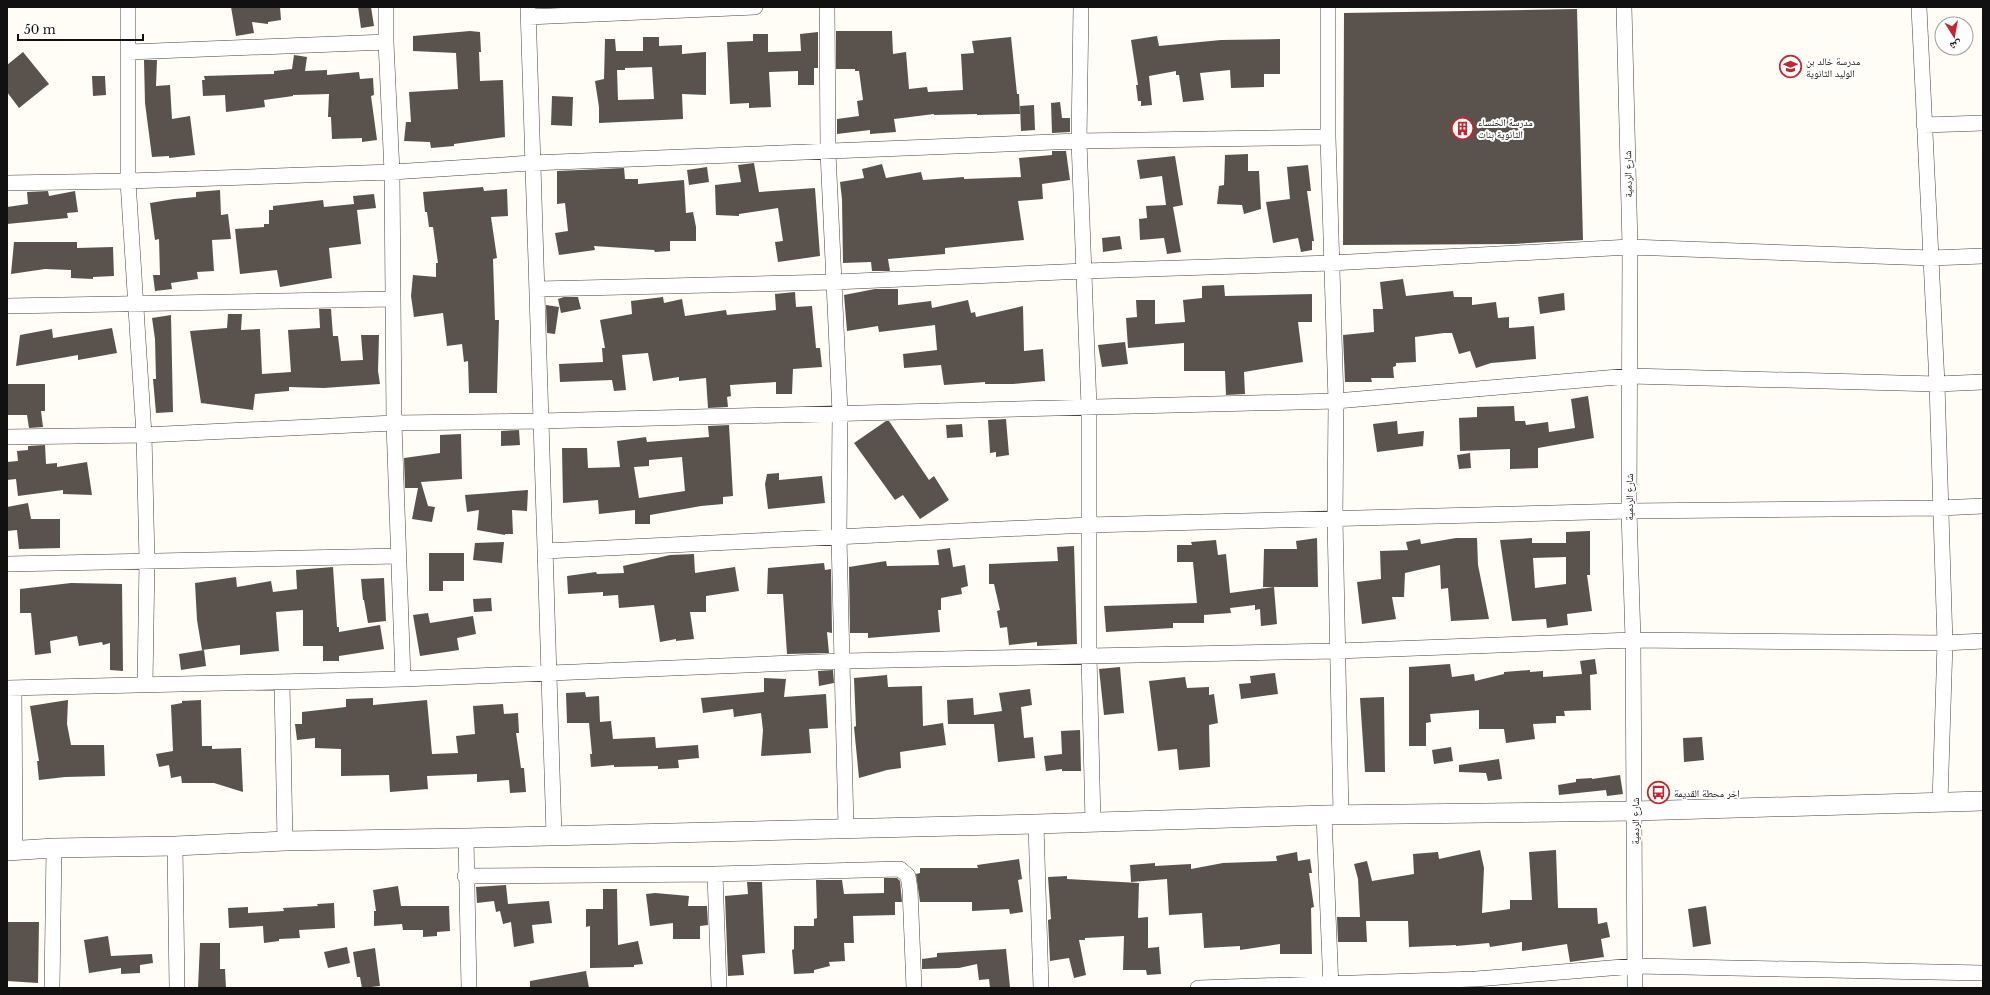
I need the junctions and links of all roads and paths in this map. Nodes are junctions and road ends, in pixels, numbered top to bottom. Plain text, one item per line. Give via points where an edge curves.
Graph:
1 (128, 7) edge
2 (386, 7) edge
3 (755, 7) edge
4 (827, 7) edge
5 (1081, 7) edge
6 (1328, 7) edge
7 (1624, 7) edge
8 (1919, 7) edge
9 (528, 12) edge
10 (386, 42) junction
11 (129, 52) junction
12 (1983, 122) edge
13 (1924, 125) junction
14 (1328, 137) junction
15 (1079, 141) junction
16 (828, 152) junction
17 (532, 163) junction
18 (392, 172) junction
19 (128, 181) junction
20 (7, 183) edge
21 (1630, 247) junction
22 (1983, 256) edge
23 (1931, 258) junction
24 (1331, 263) junction
25 (1085, 271) junction
26 (834, 282) junction
27 (537, 289) junction
28 (393, 299) junction
29 (135, 303) junction
30 (7, 306) edge
31 (1630, 376) junction
32 (1983, 382) edge
33 (1937, 384) junction
34 (1336, 401) junction
35 (1089, 407) junction
36 (840, 413) junction
37 (540, 422) junction
38 (394, 423) junction
39 (144, 435) junction
40 (7, 437) edge
41 (1983, 506) edge
42 (1940, 508) junction
43 (1629, 511) junction
44 (1335, 519) junction
45 (1088, 525) junction
46 (839, 537) junction
47 (545, 551) junction
48 (398, 556) junction
49 (147, 560) junction
50 (7, 564) edge
51 (1633, 640) junction
52 (1983, 641) edge
53 (1945, 643) junction
54 (1337, 651) junction
55 (1089, 655) junction
56 (843, 661) junction
57 (549, 674) junction
58 (403, 679) junction
59 (282, 682) junction
60 (145, 684) junction
61 (11, 688) edge
62 (1983, 801) edge
63 (1940, 802) junction
64 (1635, 811) junction
65 (1332, 815) junction
66 (1092, 822) junction
67 (1036, 824) junction
68 (846, 828) junction
69 (554, 835) junction
70 (466, 838) junction
71 (285, 841) junction
72 (175, 846) junction
73 (54, 848) junction
74 (11, 851) edge
75 (715, 874) junction
76 (465, 876) junction
77 (1635, 966) junction
78 (1983, 973) edge
79 (1476, 983) edge
80 (1331, 986) edge
81 (52, 988) edge
82 (177, 988) edge
83 (469, 988) edge
84 (719, 988) edge
85 (914, 988) edge
86 (1042, 988) edge
87 (1198, 988) edge
88 (1635, 988) edge

1 - 11 street
2 - 10 street
3 - 9 street
4 - 16 street
5 - 15 street
6 - 14 street
7 - 21 street, شارع الردمية
8 - 13 street
9 - 17 street
10 - 11 street
10 - 18 street
11 - 19 street
12 - 13 street
13 - 23 street
14 - 15 street
14 - 24 street
15 - 16 street
15 - 25 street
16 - 17 street
16 - 26 street
17 - 18 street
17 - 27 street
18 - 19 street
18 - 28 street
19 - 20 street
19 - 29 street
21 - 23 street
21 - 24 street
21 - 31 street, شارع الردمية
22 - 23 street
23 - 33 street
24 - 25 street
24 - 34 street
25 - 26 street
25 - 35 street
26 - 27 street
26 - 36 street
27 - 37 street
28 - 29 street
28 - 38 street
29 - 30 street
29 - 39 street
31 - 33 street
31 - 34 street
31 - 43 street, شارع الردمية
32 - 33 street
33 - 42 street
34 - 35 street
34 - 44 street
35 - 36 street
35 - 45 street
36 - 37 street
36 - 46 street
37 - 38 street
37 - 47 street
38 - 39 street
38 - 48 street
39 - 40 street
39 - 49 street
41 - 42 street
42 - 43 street
42 - 53 street
43 - 44 street
43 - 51 street, شارع الردمية
44 - 45 street
44 - 54 street
45 - 46 street
45 - 55 street
46 - 47 street
46 - 56 street
47 - 57 street
48 - 49 street
48 - 58 street
49 - 50 street
49 - 60 street
51 - 53 street
51 - 54 street
51 - 64 street, شارع الردمية
52 - 53 street
53 - 63 street
54 - 55 street
54 - 65 street
55 - 56 street
55 - 66 street
56 - 57 street
56 - 68 street
57 - 58 street
57 - 69 street
58 - 59 street
59 - 60 street
59 - 71 street
60 - 61 street
61 - 74 street
62 - 63 street
63 - 64 street
64 - 65 street
64 - 77 street, شارع الردمية
65 - 66 street
65 - 80 street
66 - 67 street
67 - 68 street
67 - 86 street
68 - 69 street
69 - 70 street
70 - 71 street
70 - 76 street
71 - 72 street
72 - 73 street
72 - 82 street
73 - 74 street
73 - 81 street
75 - 76 street
75 - 84 street
75 - 85 street via 900,869 908,876 910,889
76 - 83 street
77 - 78 street
77 - 79 street
77 - 88 street, شارع الردمية
79 - 80 street
80 - 87 street

